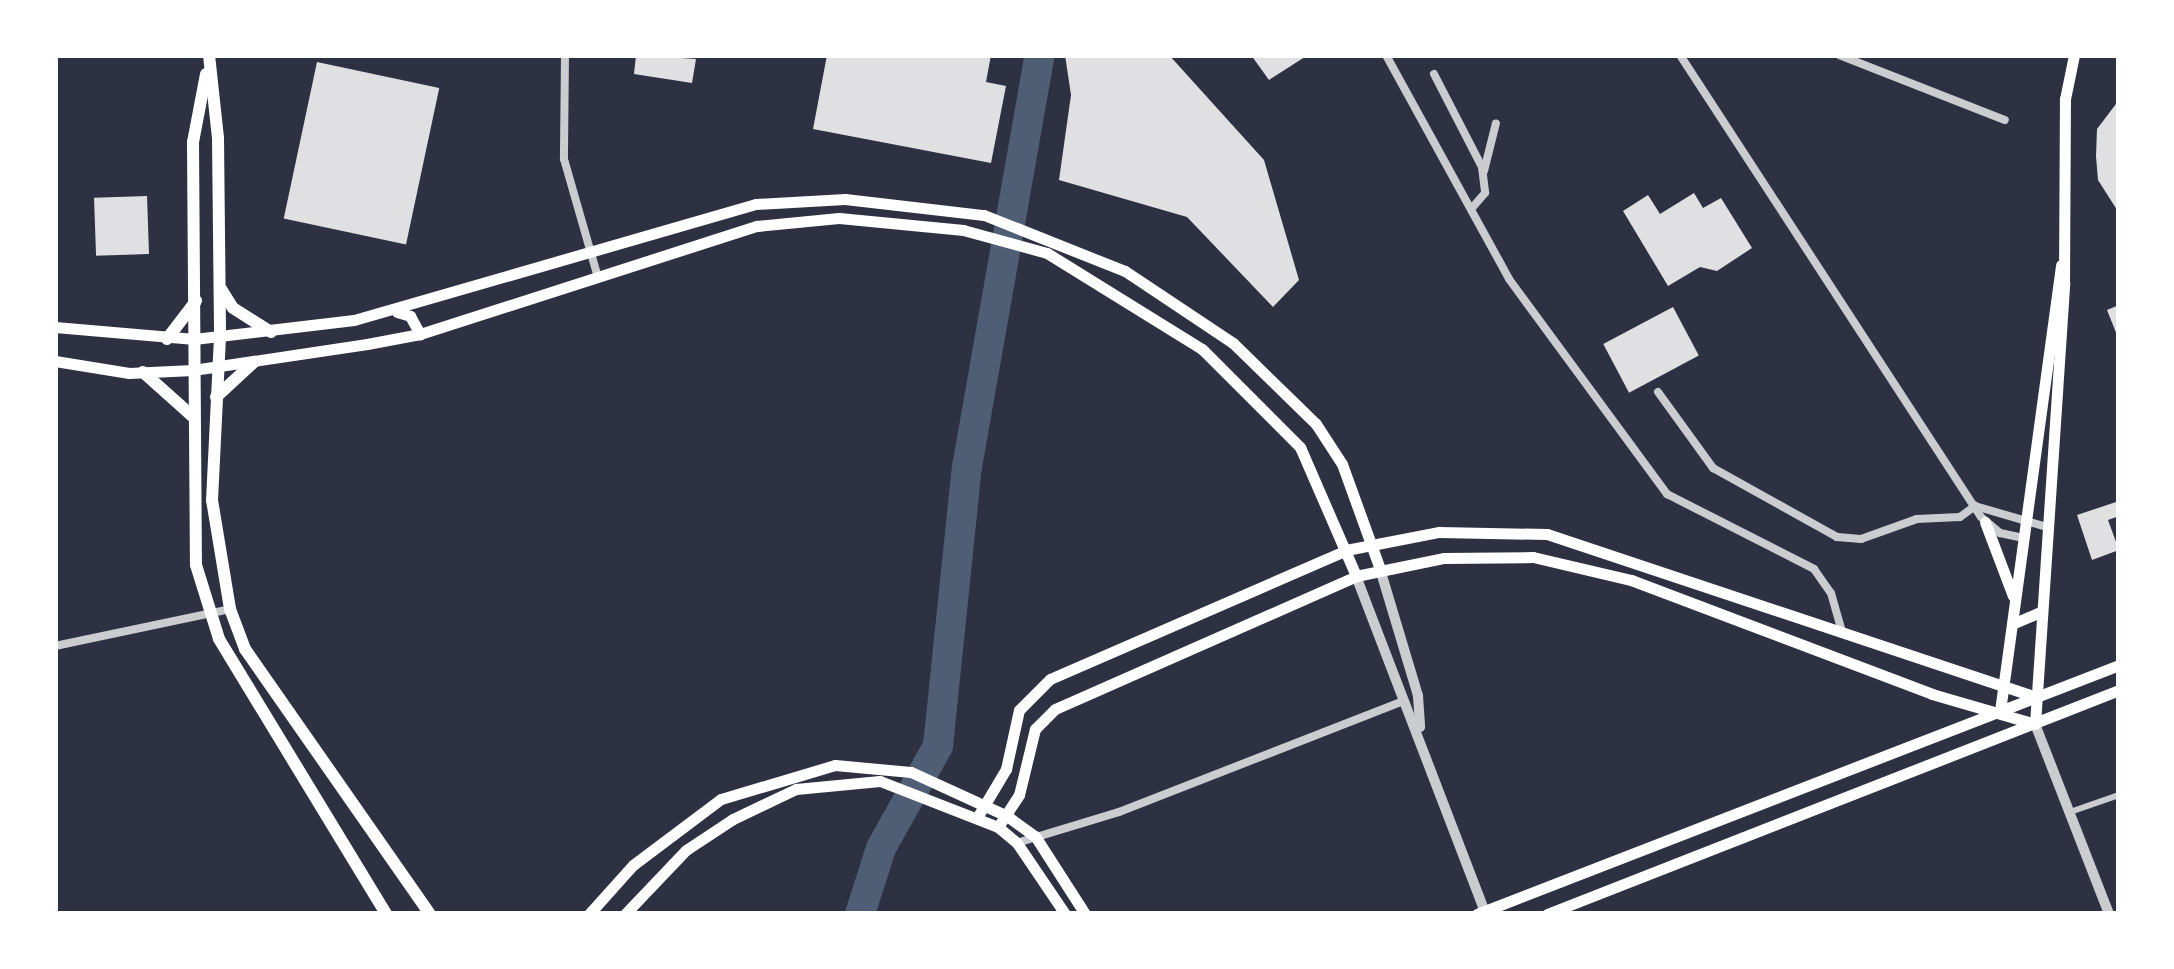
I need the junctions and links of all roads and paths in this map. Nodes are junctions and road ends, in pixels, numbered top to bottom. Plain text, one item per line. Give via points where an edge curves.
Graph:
1 (565, 55) edge
2 (1386, 55) edge
3 (1680, 55) edge
4 (1839, 55) edge
5 (2074, 55) edge
6 (209, 57) edge
7 (1434, 74) dead end
8 (2004, 120) dead end
9 (1496, 122) dead end
10 (1482, 175) junction
11 (1472, 208) junction
12 (591, 250) junction
13 (2061, 265) junction
14 (597, 274) junction
15 (219, 287) junction
16 (197, 299) junction
17 (393, 312) junction
18 (55, 327) edge
19 (270, 332) junction
20 (420, 334) junction
21 (220, 337) junction
22 (167, 339) junction
23 (194, 339) junction
24 (55, 361) edge
25 (254, 362) junction
26 (218, 366) junction
27 (193, 370) junction
28 (143, 372) junction
29 (1658, 392) dead end
30 (215, 398) junction
31 (192, 416) junction
32 (1975, 506) junction
33 (1985, 522) junction
34 (2025, 523) junction
35 (2046, 527) junction
36 (2023, 538) junction
37 (1373, 541) junction
38 (1346, 550) junction
39 (1380, 569) junction
40 (1356, 576) junction
41 (2014, 600) junction
42 (230, 609) junction
43 (208, 612) junction
44 (2040, 612) junction
45 (2012, 624) junction
46 (1842, 632) junction
47 (55, 646) edge
48 (2119, 665) edge
49 (2003, 689) junction
50 (2119, 690) edge
51 (2036, 697) junction
52 (1404, 701) junction
53 (1971, 705) junction
54 (2000, 711) junction
55 (1975, 722) junction
56 (2035, 724) junction
57 (1421, 733) junction
58 (2119, 795) edge
59 (982, 810) junction
60 (2073, 811) junction
61 (1007, 816) junction
62 (998, 827) junction
63 (1035, 836) junction
64 (1017, 843) junction
65 (1483, 913) edge
66 (386, 914) edge
67 (430, 914) edge
68 (589, 914) edge
69 (626, 914) edge
70 (1065, 914) edge
71 (1085, 914) edge
72 (1547, 914) edge
73 (2109, 914) edge

1 - 12 street via 564,159
2 - 11 street
3 - 32 street
4 - 8 street
5 - 13 main road via 2065,98
6 - 15 main road
6 - 16 main road via 193,142
7 - 10 street via 1471,138
9 - 10 street
10 - 11 street via 1485,193
11 - 46 street via 1509,278 1667,494 1814,569 1831,592
12 - 14 street
12 - 17 main road
12 - 37 main road via 756,204 845,199 984,216 1041,234 1124,271 1182,307 1286,392 1342,464
13 - 34 main road
13 - 35 main road
14 - 20 main road
14 - 38 main road via 723,234 796,220 869,220 989,237 1047,253 1155,316 1251,393 1314,469
15 - 19 main road via 232,308
15 - 21 main road
16 - 22 main road
16 - 23 main road
17 - 19 main road
17 - 20 main road via 410,316
18 - 22 main road
19 - 21 main road
20 - 25 main road
21 - 23 main road
21 - 26 main road
22 - 23 main road
23 - 27 main road
24 - 28 main road
25 - 26 main road
25 - 30 main road
26 - 27 main road
26 - 30 main road
27 - 28 main road
27 - 31 main road
28 - 31 main road
29 - 32 street via 1713,468 1838,537 1862,539 1917,519 1960,517
30 - 42 main road via 212,500
31 - 43 main road via 194,548
32 - 33 street
32 - 34 street
33 - 36 street
33 - 41 main road
34 - 35 street
34 - 36 main road
35 - 44 main road
36 - 41 main road
37 - 38 main road
37 - 39 main road
37 - 46 main road via 1440,532 1547,534
38 - 40 main road
38 - 59 main road via 1050,679 1019,710 1006,769
39 - 40 main road
39 - 53 main road via 1492,555 1533,557 1615,576
39 - 57 street via 1418,696
40 - 52 street
40 - 61 main road via 1045,716
41 - 45 main road
42 - 43 street
42 - 67 main road via 245,648
43 - 47 street
43 - 66 main road via 347,860
44 - 45 main road
44 - 51 main road
45 - 49 main road
46 - 49 main road
48 - 51 main road
49 - 51 main road
49 - 54 main road
50 - 56 main road
51 - 54 main road
51 - 56 main road
52 - 57 street
52 - 63 street via 1119,812
53 - 54 main road
53 - 55 main road
54 - 55 main road
54 - 56 main road
55 - 65 main road
56 - 60 street
56 - 72 main road
57 - 65 street
58 - 60 street
59 - 61 main road
59 - 62 main road
59 - 68 main road via 954,790 893,769 806,769 721,799 633,865
59 - 69 main road via 890,784 796,789 733,818 686,850
60 - 73 street
61 - 62 main road
61 - 63 main road
62 - 64 main road
63 - 64 street
63 - 71 main road
64 - 70 main road

